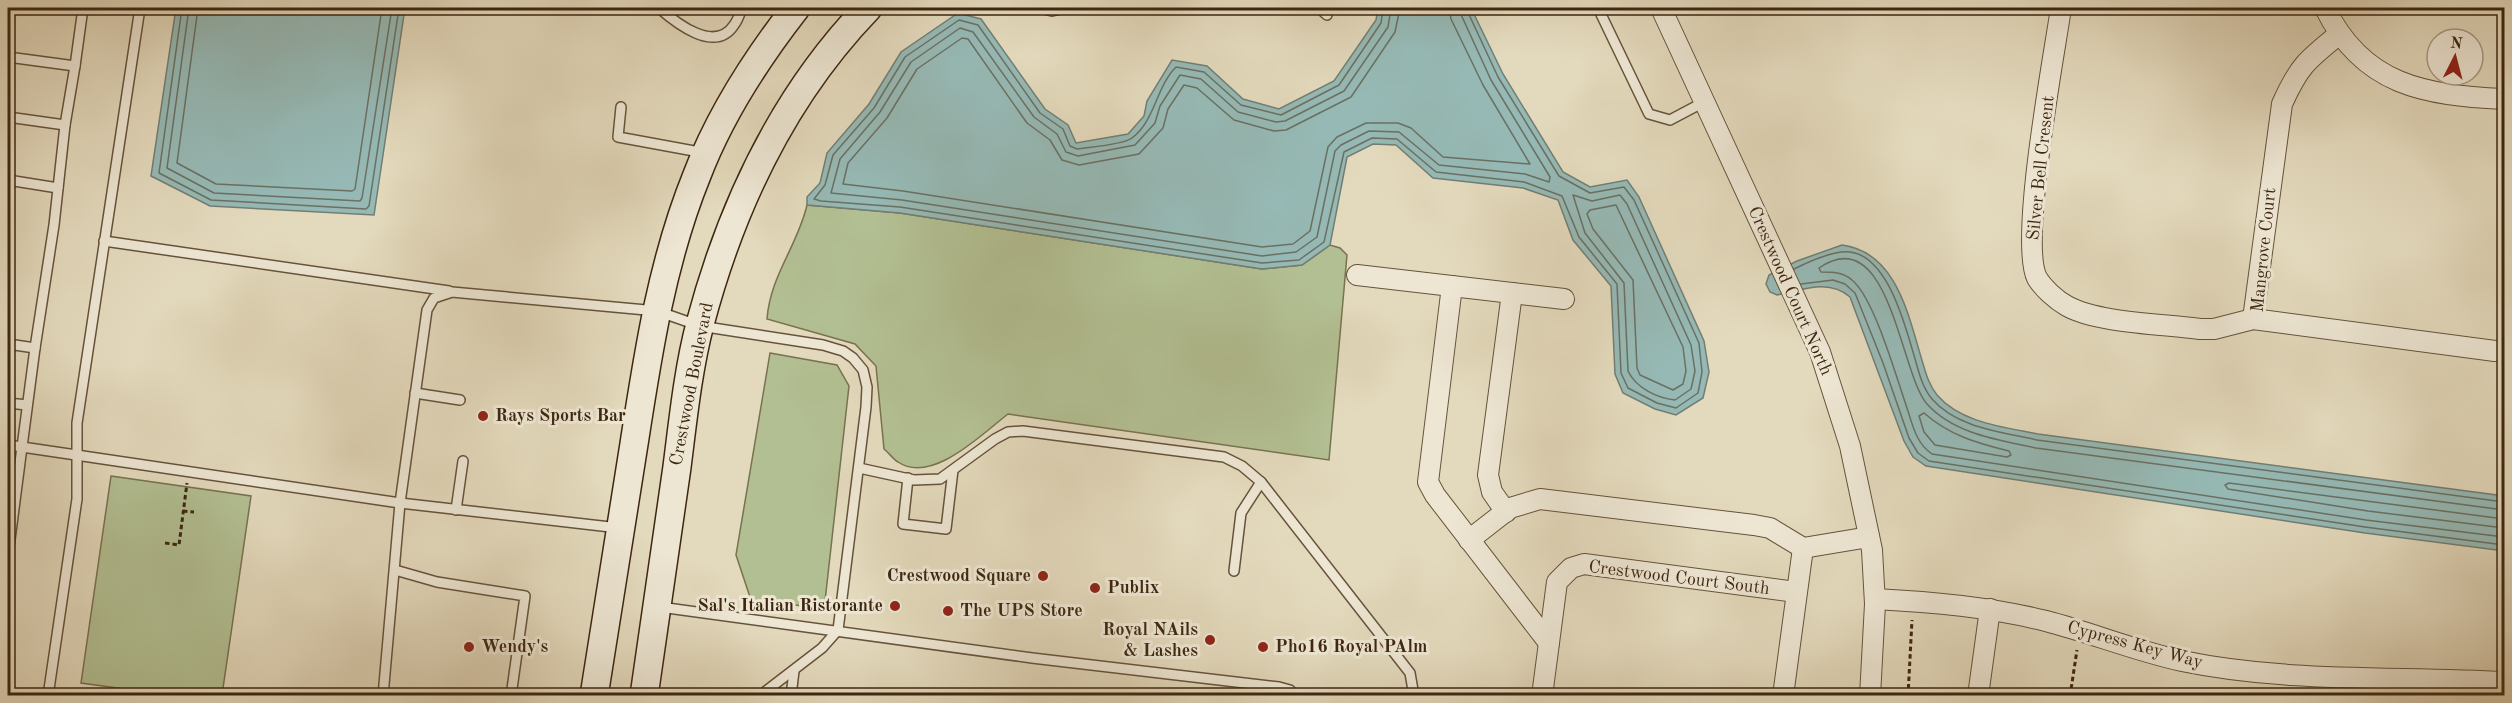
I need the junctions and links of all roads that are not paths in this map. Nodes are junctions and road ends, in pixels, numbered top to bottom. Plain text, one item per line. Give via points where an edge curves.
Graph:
1 (83, 8) edge
2 (140, 8) edge
3 (659, 8) edge
4 (742, 8) edge
5 (796, 8) edge
6 (868, 8) edge
7 (1039, 8) edge
8 (1065, 8) edge
9 (1319, 8) edge
10 (1598, 8) edge
11 (1662, 8) edge
12 (2061, 8) edge
13 (2325, 8) edge
14 (1327, 15) dead end
15 (2338, 35) junction
16 (8, 57) edge
17 (75, 66) junction
18 (2505, 99) edge
19 (1704, 102) junction
20 (621, 107) dead end
21 (8, 117) edge
22 (65, 125) junction
23 (707, 154) junction
24 (8, 180) edge
25 (58, 188) junction
26 (104, 241) junction
27 (1357, 275) dead end
28 (1452, 286) junction
29 (452, 292) junction
30 (1512, 293) junction
31 (1564, 299) dead end
32 (657, 311) junction
33 (2253, 319) junction
34 (700, 326) junction
35 (8, 344) edge
36 (35, 348) junction
37 (2495, 351) dead end
38 (415, 393) junction
39 (460, 400) dead end
40 (8, 403) edge
41 (27, 405) junction
42 (8, 445) edge
43 (22, 447) junction
44 (77, 457) junction
45 (463, 461) dead end
46 (859, 468) junction
47 (953, 470) junction
48 (908, 478) junction
49 (1261, 482) junction
50 (12, 487) edge
51 (400, 503) junction
52 (456, 510) junction
53 (1506, 512) junction
54 (621, 528) junction
55 (1869, 537) junction
56 (1469, 540) junction
57 (1803, 548) junction
58 (8, 555) edge
59 (395, 570) junction
60 (1234, 571) dead end
61 (1796, 592) junction
62 (1875, 599) junction
63 (657, 606) junction
64 (1989, 609) junction
65 (838, 630) junction
66 (1549, 642) junction
67 (794, 671) junction
68 (2505, 682) edge
69 (48, 694) edge
70 (64, 696) edge
71 (383, 696) edge
72 (511, 696) edge
73 (594, 696) edge
74 (644, 696) edge
75 (766, 696) edge
76 (791, 696) edge
77 (1295, 696) edge
78 (1414, 696) edge
79 (1542, 696) edge
80 (1783, 696) edge
81 (1870, 696) edge
82 (1978, 696) edge

1 - 17 lane
2 - 26 lane
3 - 4 lane via 694,33 709,38 734,27
5 - 23 main road via 762,51
6 - 34 main road, Crestwood Boulevard via 805,83 768,149 740,205
7 - 8 lane
9 - 14 lane
10 - 19 lane via 1649,114 1670,120
11 - 19 street, Crestwood Court North
12 - 33 street, Silver Bell Cresent via 2033,209 2036,277 2064,305 2091,315 2200,329
13 - 15 street
15 - 18 street via 2378,71 2397,81 2453,96
15 - 33 street, Mangrove Court via 2295,74 2282,104
16 - 17 lane
17 - 22 lane
19 - 55 street, Crestwood Court North via 1833,390 1850,446
20 - 23 lane via 618,137
21 - 22 lane
22 - 25 lane
23 - 32 main road via 673,243
24 - 25 lane
25 - 36 lane
26 - 29 lane
26 - 44 lane via 77,423
27 - 28 street
28 - 30 street
28 - 56 street via 1428,482
29 - 32 lane
29 - 38 lane via 434,298 427,310
30 - 31 street
30 - 53 street via 1488,475 1492,492
32 - 34 lane
32 - 54 main road
33 - 37 street, Mangrove Court
34 - 46 lane via 823,345 854,358 863,370 867,387
34 - 63 main road, Crestwood Boulevard
35 - 36 lane
36 - 41 lane
38 - 39 lane
38 - 51 lane
40 - 41 lane
41 - 43 lane
42 - 43 lane
43 - 44 lane
43 - 50 lane
44 - 51 lane
44 - 69 lane via 77,499
45 - 52 lane
46 - 48 lane
46 - 65 lane
47 - 48 lane via 940,479
47 - 48 lane via 946,529 903,524
47 - 49 lane via 1002,435 1023,431 1224,457
49 - 60 lane via 1241,513
49 - 78 lane via 1410,673
50 - 58 lane
51 - 52 lane
51 - 59 lane
52 - 54 lane
53 - 56 street
53 - 57 street via 1540,499 1571,502 1770,528
54 - 73 main road
55 - 57 street
55 - 62 street, Crestwood Court North
56 - 66 street
57 - 61 street, Crestwood Court South
59 - 71 lane
59 - 72 lane via 437,582 525,596
61 - 66 street, Crestwood Court South via 1584,564 1571,568 1557,582
61 - 80 street, Crestwood Court South
62 - 64 street, Cypress Key Way
62 - 81 street, Crestwood Court North
63 - 65 lane
63 - 74 main road, Crestwood Boulevard
64 - 68 street, Cypress Key Way via 2182,660 2236,669 2302,677
64 - 82 street
65 - 67 lane
65 - 77 lane via 1279,687
66 - 79 street, Crestwood Court South
67 - 75 lane via 766,691
67 - 76 lane
69 - 70 lane

